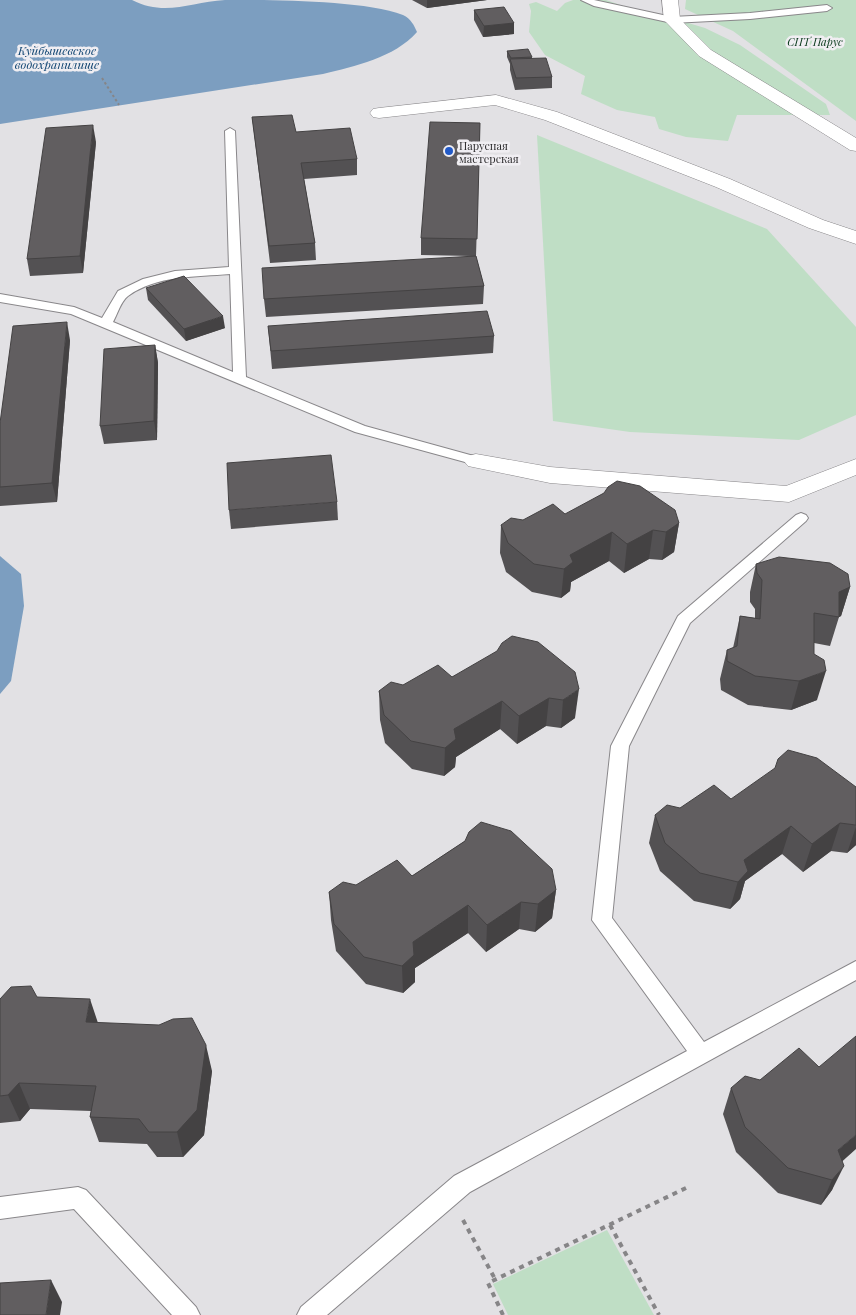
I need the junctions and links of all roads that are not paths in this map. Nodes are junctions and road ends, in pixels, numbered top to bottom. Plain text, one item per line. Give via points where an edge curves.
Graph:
1 (586, 0) edge
2 (670, 0) edge
3 (828, 8) dead end
4 (672, 20) junction
5 (379, 113) dead end
6 (230, 131) dead end
7 (856, 146) edge
8 (856, 238) edge
9 (236, 270) junction
10 (0, 298) edge
11 (105, 324) junction
12 (240, 380) junction
13 (476, 461) joint
14 (856, 466) edge
15 (801, 518) dead end
16 (856, 970) edge
17 (701, 1054) junction
18 (0, 1208) edge
19 (188, 1315) edge
20 (309, 1315) edge

1 - 4 lane
2 - 4 street
3 - 4 lane
4 - 7 street via 705,53
5 - 8 street via 496,100 551,116 723,182 816,224
6 - 9 lane
9 - 11 lane via 175,275 147,282 122,294
9 - 12 lane
10 - 11 lane via 74,312
11 - 12 lane
12 - 13 lane via 360,429
13 - 14 street via 550,475 789,494
15 - 17 lane via 684,620 620,746 602,920
16 - 17 lane
17 - 20 lane via 462,1184
18 - 19 lane via 78,1198

